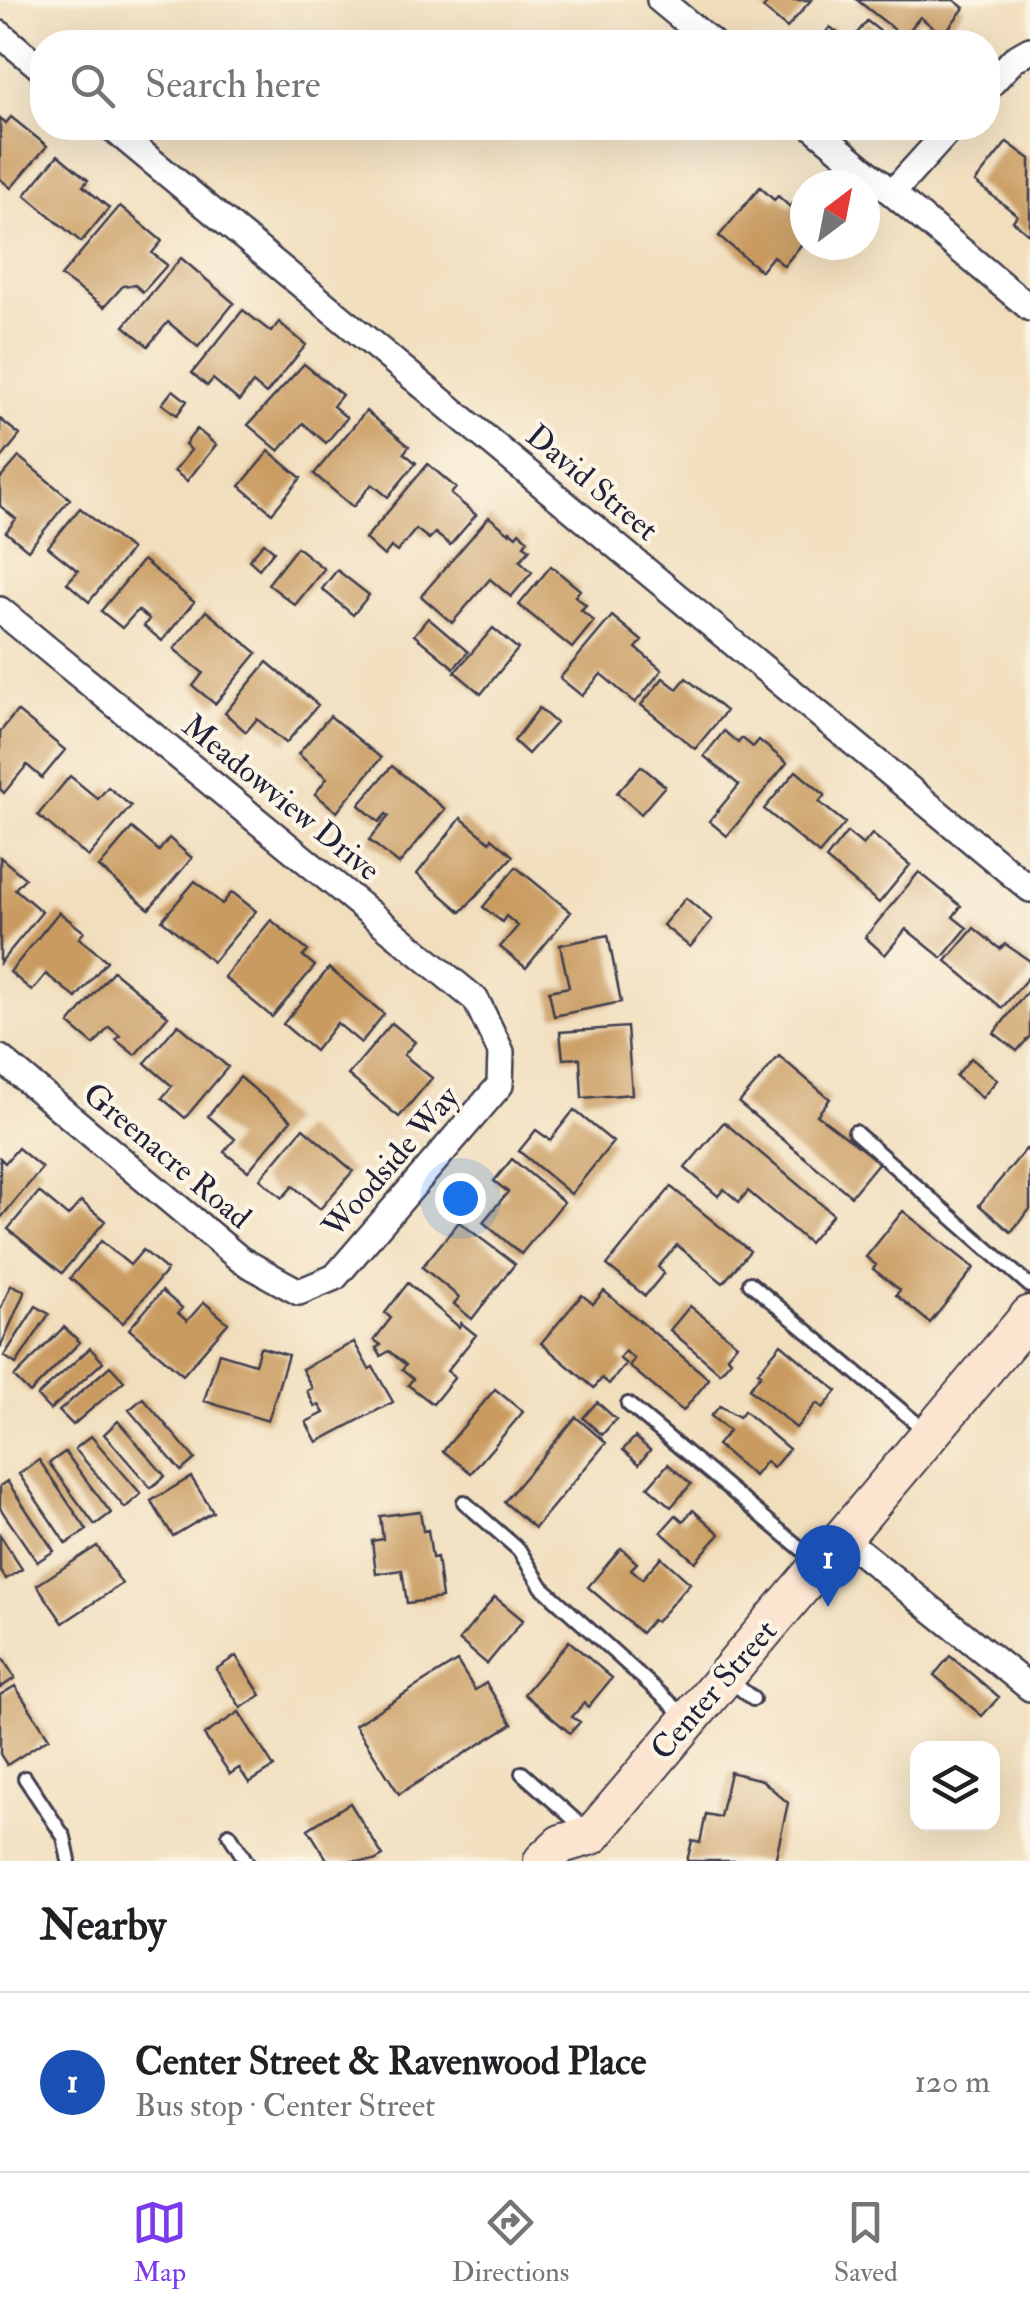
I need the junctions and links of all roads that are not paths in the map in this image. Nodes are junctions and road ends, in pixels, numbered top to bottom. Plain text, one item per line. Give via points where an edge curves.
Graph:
1 (660, 0) edge
2 (696, 30) edge
3 (0, 34) edge
4 (1030, 50) edge
5 (30, 60) edge
6 (1000, 74) edge
7 (126, 140) edge
8 (828, 140) edge
9 (940, 140) edge
10 (892, 193) junction
11 (1030, 308) edge
12 (0, 610) edge
13 (1030, 889) edge
14 (501, 1052) joint
15 (0, 1058) edge
16 (855, 1132) dead end
17 (750, 1283) dead end
18 (1030, 1286) edge
19 (299, 1292) joint
20 (1030, 1316) edge
21 (628, 1404) dead end
22 (930, 1434) junction
23 (464, 1502) dead end
24 (832, 1552) junction
25 (1030, 1688) edge
26 (688, 1718) junction
27 (522, 1774) dead end
28 (24, 1778) dead end
29 (229, 1834) dead end
30 (592, 1848) edge
31 (68, 1861) edge
32 (246, 1861) edge
33 (543, 1861) edge

1 - 2 street
3 - 5 street
4 - 6 street
7 - 13 street, David Street
8 - 10 street
9 - 10 street
10 - 11 street
12 - 14 street, Meadowview Drive via 476,1000
14 - 19 street, Woodside Way via 500,1084 336,1277
15 - 19 street, Greenacre Road via 241,1260
16 - 18 lane
17 - 22 lane
20 - 22 street, Center Street
21 - 24 lane
22 - 24 street, Center Street
23 - 26 lane via 519,1550 542,1588
24 - 25 street
24 - 26 street, Center Street via 739,1687
26 - 30 street, Center Street
27 - 30 lane
28 - 31 lane via 64,1837
29 - 32 lane
30 - 33 street, Center Street via 561,1844

